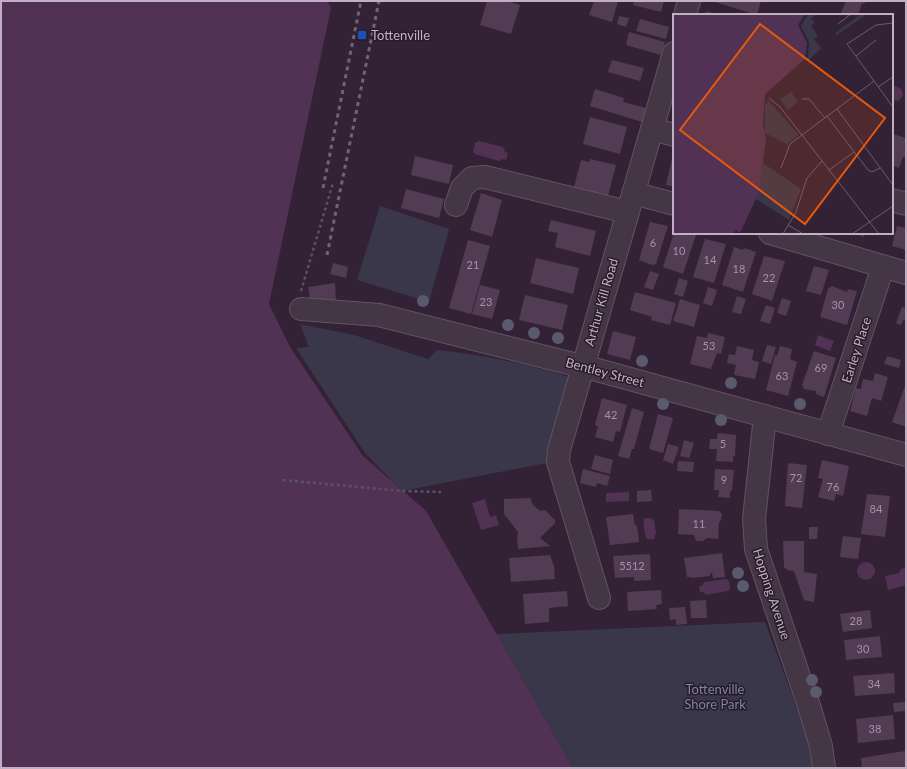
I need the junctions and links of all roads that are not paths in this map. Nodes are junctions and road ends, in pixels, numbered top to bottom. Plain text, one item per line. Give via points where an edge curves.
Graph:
1 (689, 1) edge
2 (685, 14) edge
3 (673, 56) edge
4 (652, 129) junction
5 (673, 135) edge
6 (893, 200) edge
7 (630, 202) junction
8 (673, 204) edge
9 (906, 204) edge
10 (456, 205) dead end
11 (773, 234) edge
12 (883, 267) junction
13 (906, 273) edge
14 (301, 309) road end
15 (582, 366) junction
16 (765, 416) junction
17 (828, 434) junction
18 (906, 455) edge
19 (599, 598) dead end
20 (824, 768) edge

1 - 2 street
3 - 4 street, Arthur Kill Road
4 - 5 street
4 - 7 street, Arthur Kill Road
6 - 9 street
7 - 8 street
7 - 10 street via 485,177 472,178 462,188
7 - 15 street, Arthur Kill Road
11 - 12 street
12 - 13 street
12 - 17 street, Earley Place
14 - 15 street, Bentley Street via 379,315
15 - 16 street, Bentley Street
15 - 19 street, Arthur Kill Road via 558,462
16 - 17 street, Bentley Street
16 - 20 street, Hopping Avenue via 754,519 756,549 811,713 821,746
17 - 18 street, Bentley Street

